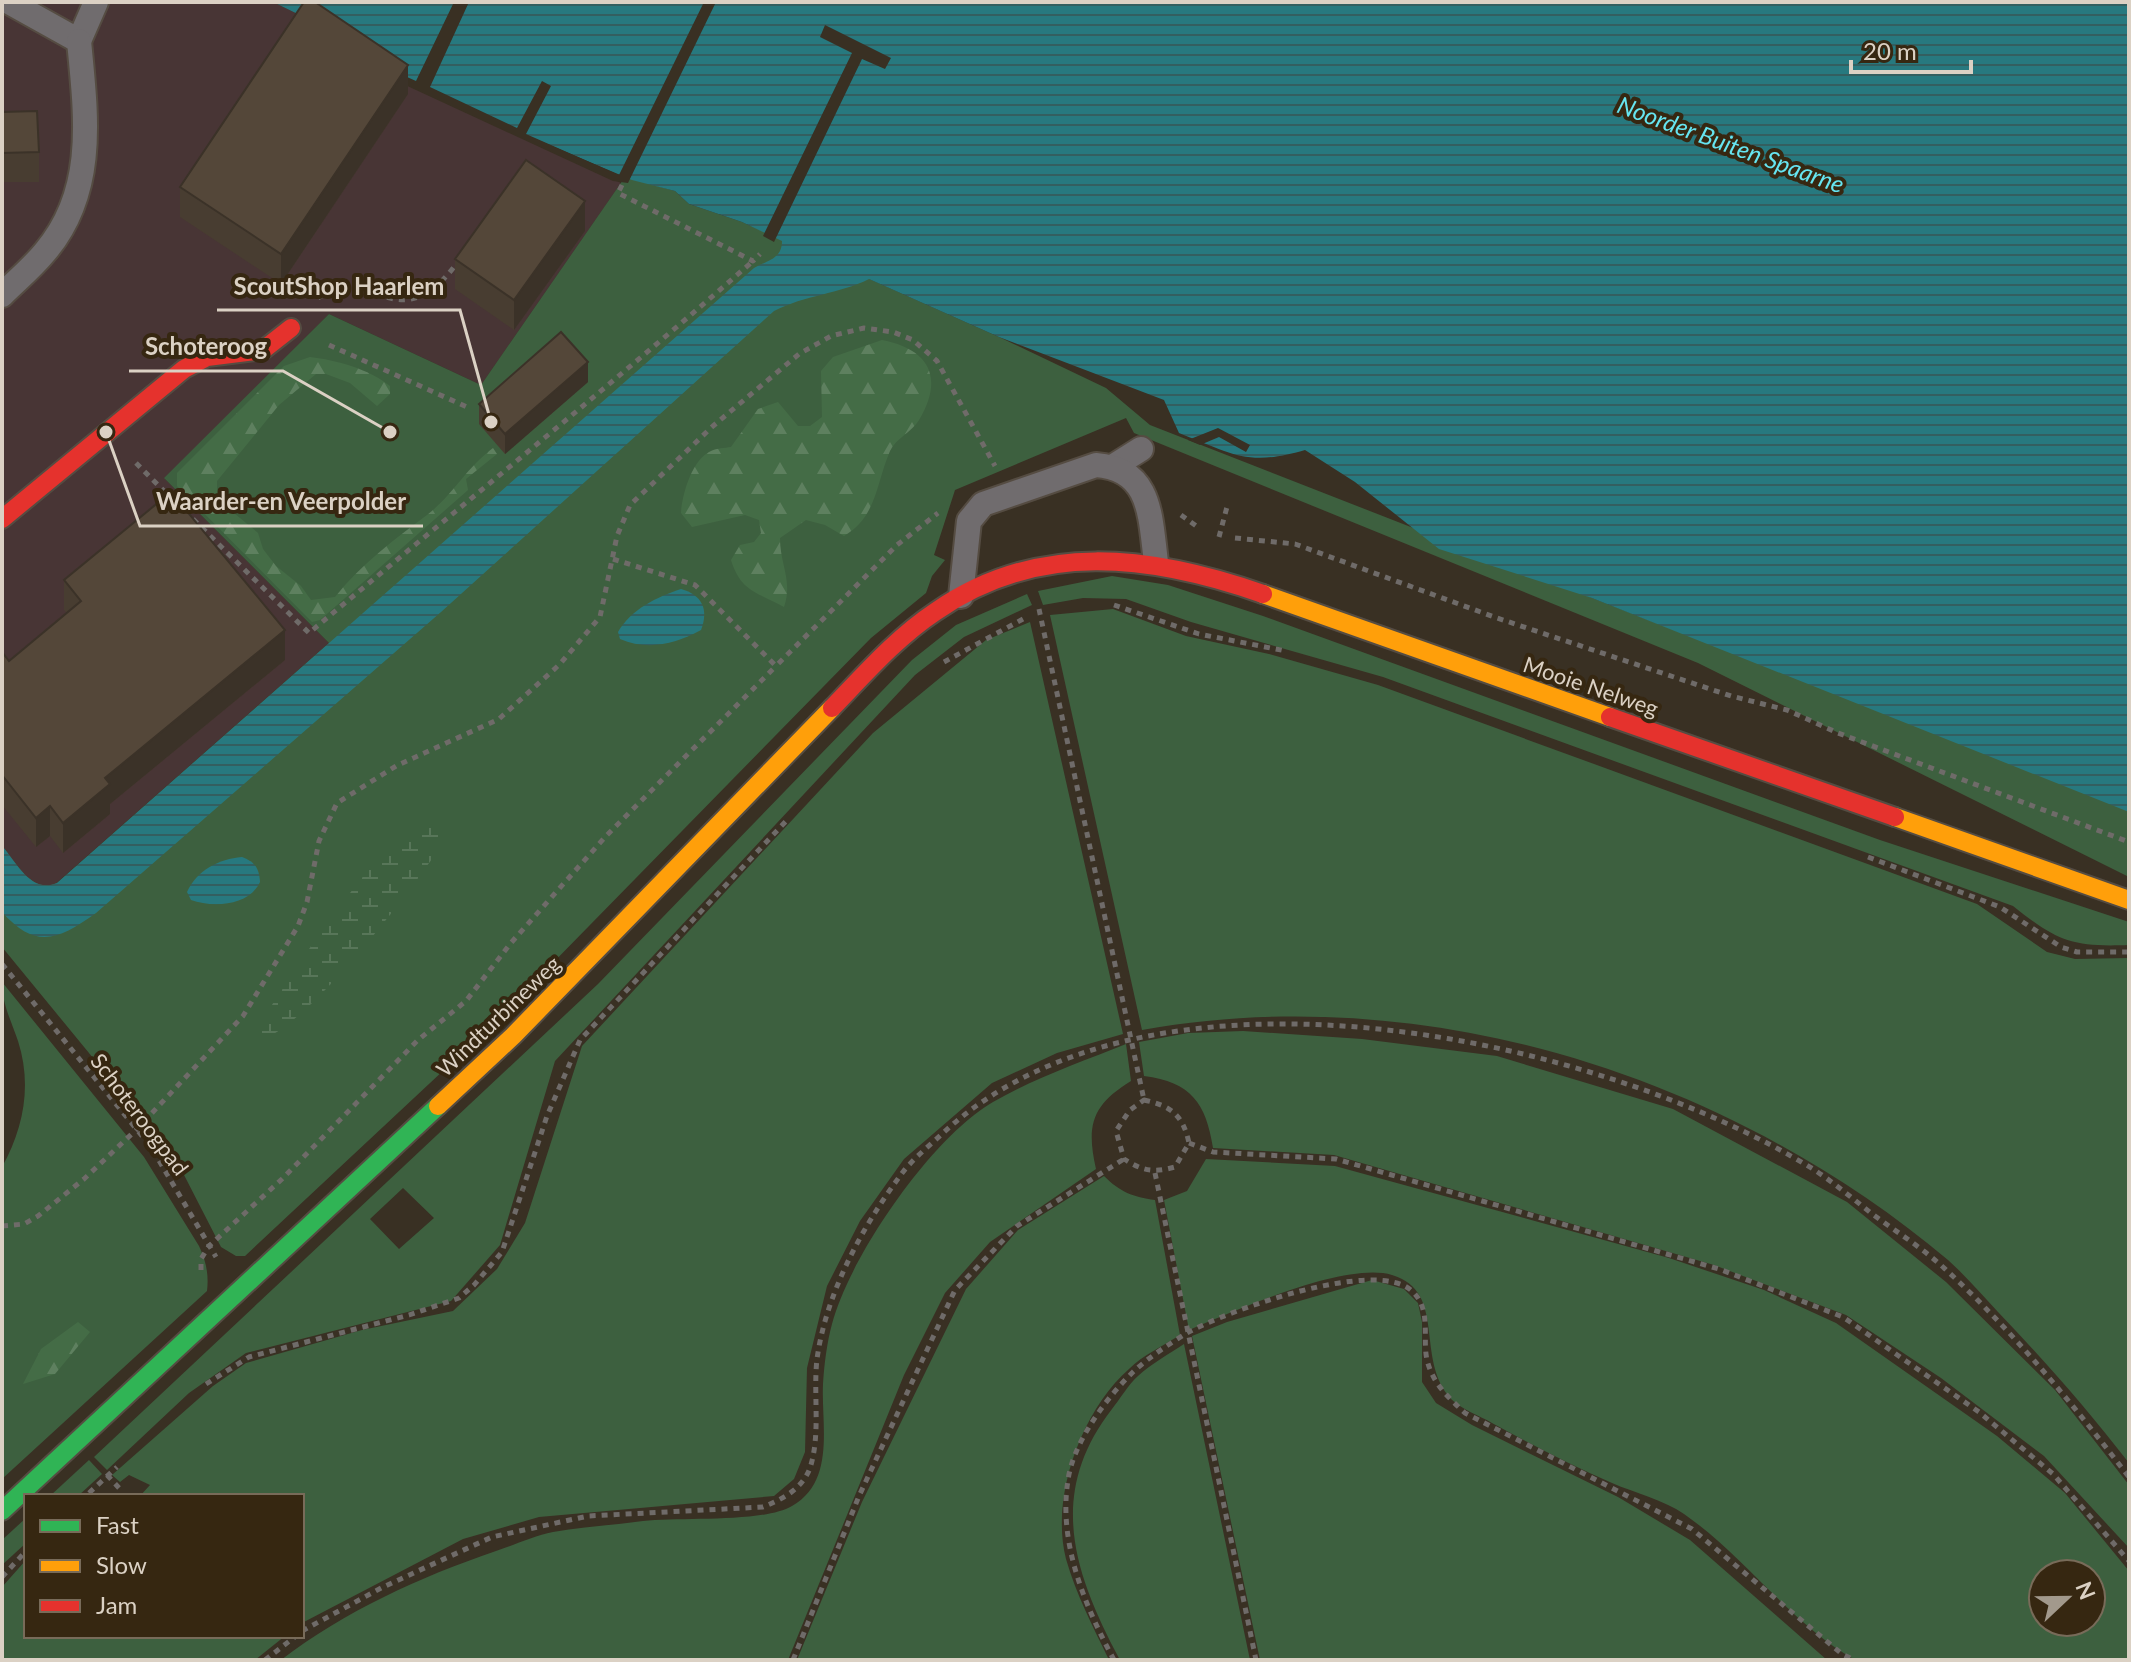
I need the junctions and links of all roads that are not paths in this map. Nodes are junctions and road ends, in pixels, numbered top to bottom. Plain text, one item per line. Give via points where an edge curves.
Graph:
1 (9, 2) edge
2 (96, 2) edge
3 (79, 41) junction
4 (2, 295) edge
5 (291, 328) road end
6 (1141, 449) dead end
7 (1114, 466) junction
8 (2, 519) edge
9 (1156, 562) junction
10 (1031, 570) joint
11 (961, 596) junction
12 (2129, 900) edge
13 (2, 1511) edge

1 - 3 lane
2 - 3 lane
3 - 4 lane via 85,169 71,213 47,251
5 - 8 street via 263,350 207,357 184,369
6 - 7 lane
7 - 9 lane via 1140,486 1149,509
7 - 11 lane via 1096,465 974,511
9 - 10 street, Mooie Nelweg via 1109,558
9 - 12 street, Mooie Nelweg via 1233,583
10 - 11 street, Windturbineweg
11 - 13 street, Windturbineweg via 881,658 513,1036

